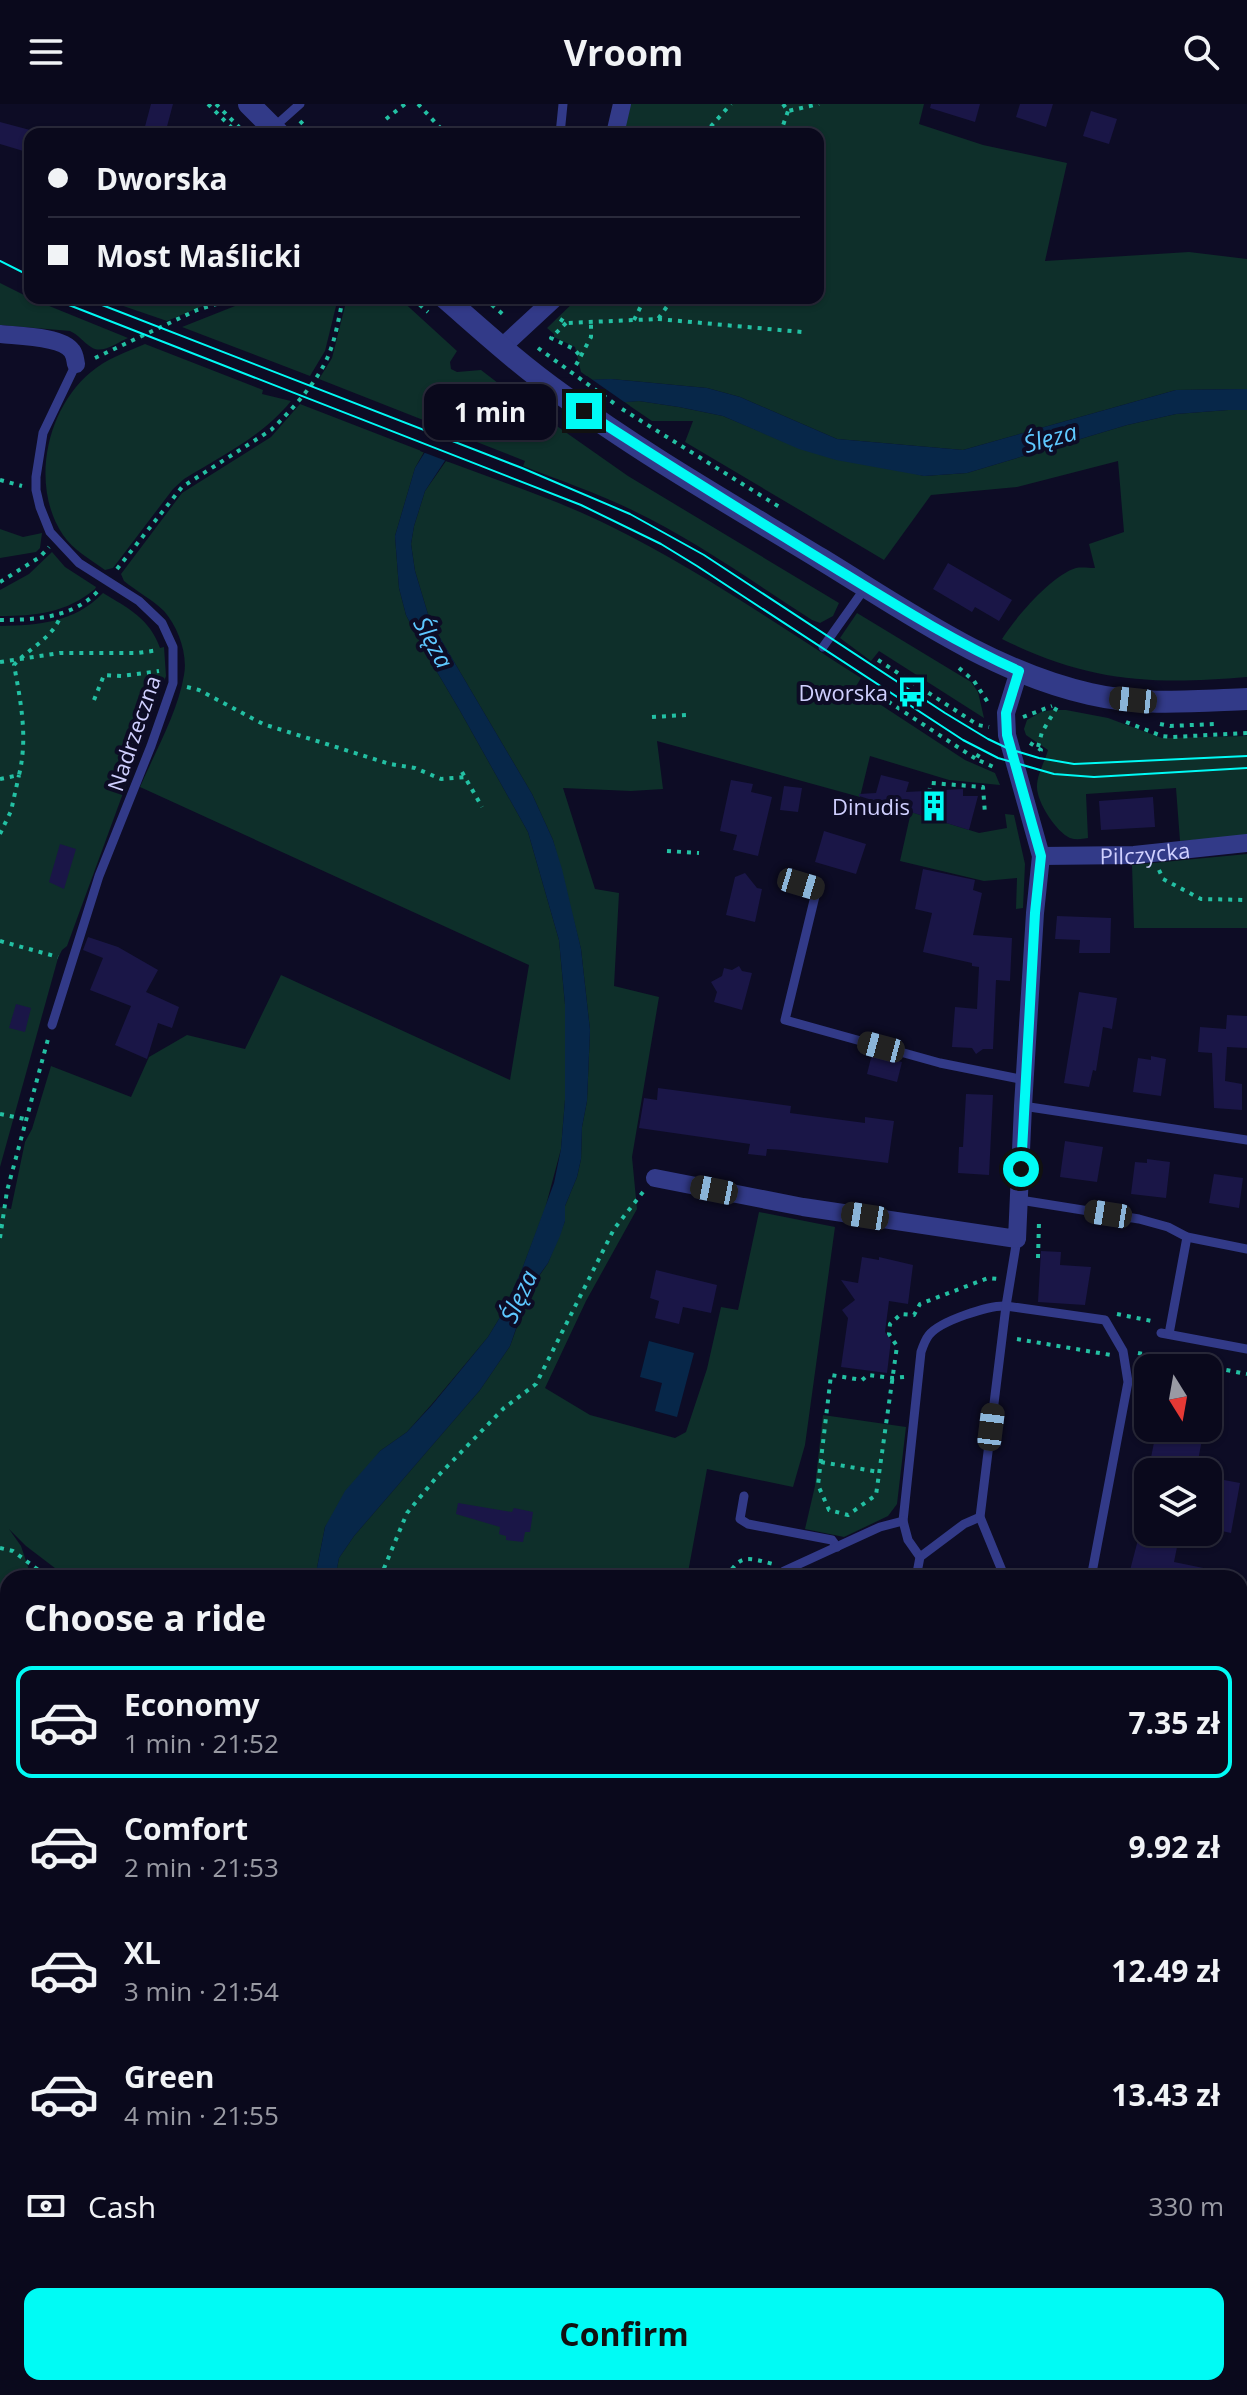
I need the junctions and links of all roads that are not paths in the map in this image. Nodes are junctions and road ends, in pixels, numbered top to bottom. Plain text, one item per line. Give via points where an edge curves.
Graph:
1 (249, 104) edge
2 (300, 104) edge
3 (563, 104) edge
4 (622, 104) edge
5 (273, 128) edge
6 (279, 128) edge
7 (561, 128) edge
8 (616, 128) edge
9 (452, 304) edge
10 (555, 307) edge
11 (0, 334) edge
12 (501, 348) junction
13 (76, 364) joint
14 (866, 587) junction
15 (823, 647) dead end
16 (1019, 671) junction
17 (1247, 699) edge
18 (1247, 843) edge
19 (1041, 856) junction
20 (786, 879) dead end
21 (52, 1025) road end
22 (1025, 1080) junction
23 (1023, 1106) junction
24 (1247, 1140) edge
25 (655, 1178) road end
26 (1020, 1200) junction
27 (1187, 1237) junction
28 (1017, 1239) junction
29 (1247, 1249) edge
30 (1006, 1306) junction
31 (1247, 1349) edge
32 (744, 1496) dead end
33 (980, 1517) junction
34 (903, 1521) junction
35 (837, 1547) junction
36 (920, 1557) junction
37 (792, 1570) edge
38 (918, 1570) edge
39 (1002, 1570) edge
40 (1093, 1570) edge

1 - 5 street
2 - 6 lane
3 - 7 lane
4 - 8 street
9 - 12 street
10 - 12 street
11 - 13 street via 70,347
12 - 14 street via 572,402
13 - 21 lane, Nadrzeczna via 43,433 36,490 45,520 79,563 124,590 162,623 173,651 173,677 99,876
14 - 15 lane
14 - 16 street
16 - 17 street via 1111,698
16 - 19 street via 1006,713 1007,735
18 - 19 street, Pilczycka via 1150,854
19 - 22 street
20 - 22 lane via 817,888 785,1020 940,1063
22 - 23 street
23 - 24 lane
23 - 26 street
25 - 28 street via 803,1207
26 - 27 lane via 1139,1219
26 - 28 street
27 - 29 lane
27 - 31 lane via 1165,1333
28 - 30 lane
30 - 33 lane
30 - 34 lane via 938,1326 927,1337 921,1352
30 - 40 lane via 1105,1320 1123,1351 1128,1382
32 - 35 lane via 740,1519 748,1524 832,1540
33 - 36 lane
33 - 39 lane
34 - 35 lane
34 - 36 lane
35 - 37 lane
36 - 38 lane

